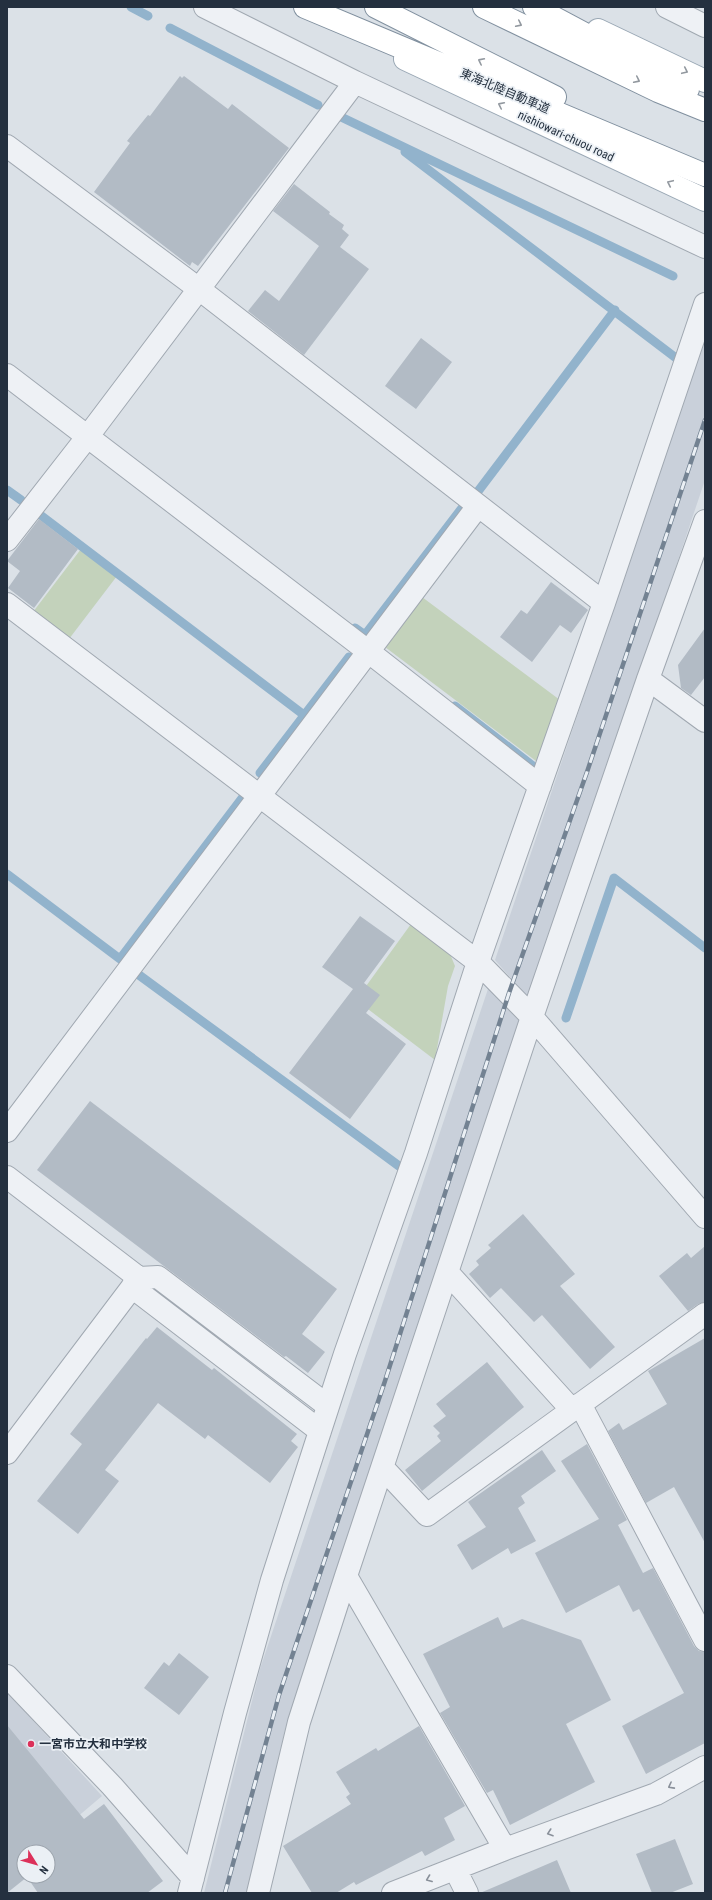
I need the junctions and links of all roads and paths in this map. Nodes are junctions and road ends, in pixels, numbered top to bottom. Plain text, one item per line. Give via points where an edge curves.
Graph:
1 (205, 7) edge
2 (299, 7) edge
3 (305, 7) edge
4 (376, 7) edge
5 (484, 7) edge
6 (534, 7) edge
7 (548, 7) edge
8 (667, 7) edge
9 (705, 26) edge
10 (705, 80) edge
11 (355, 82) junction
12 (705, 98) edge
13 (705, 110) edge
14 (7, 146) edge
15 (705, 170) edge
16 (705, 175) edge
17 (705, 200) edge
18 (705, 247) edge
19 (199, 289) junction
20 (705, 304) edge
21 (7, 375) edge
22 (88, 436) junction
23 (478, 506) junction
24 (705, 521) edge
25 (7, 540) edge
26 (604, 603) junction
27 (7, 604) edge
28 (369, 652) junction
29 (648, 679) junction
30 (705, 721) edge
31 (540, 786) junction
32 (260, 798) junction
33 (478, 962) junction
34 (532, 1017) junction
35 (7, 1131) edge
36 (7, 1177) edge
37 (705, 1217) edge
38 (448, 1273) junction
39 (135, 1282) junction
40 (705, 1314) edge
41 (328, 1406) junction
42 (576, 1407) junction
43 (320, 1431) junction
44 (7, 1453) edge
45 (382, 1468) junction
46 (346, 1576) junction
47 (705, 1640) edge
48 (7, 1676) edge
49 (705, 1767) edge
50 (505, 1849) junction
51 (455, 1869) junction
52 (191, 1885) edge
53 (258, 1893) edge
54 (393, 1893) edge
55 (467, 1893) edge

1 - 11 street
17 -> 2 main road, nishiowari-chuou road via 521,115
3 - 16 main road, 東海北陸自動車道
15 -> 4 main road
5 -> 13 main road via 658,91
6 - 12 main road
7 -> 10 main road
8 - 9 street
11 - 18 street
11 - 19 street
14 - 19 street
19 - 22 street
19 - 23 street
20 - 26 street
21 - 22 street
22 - 25 street
22 - 28 street
23 - 26 street
23 - 28 street
24 - 29 street
26 - 31 street
27 - 32 street
28 - 31 street
28 - 32 street
29 - 30 street
29 - 34 street
31 - 33 street
32 - 33 street
32 - 35 street
33 - 34 street
33 - 41 street via 416,1153
34 - 37 street
34 - 38 street
36 - 39 street
38 - 42 street
38 - 45 street
39 - 41 street via 158,1277
39 - 43 street
39 - 44 street
40 - 42 street
41 - 43 street
42 - 45 street via 427,1515
42 - 47 street
43 - 52 street via 272,1580
45 - 46 street
46 - 50 street
46 - 53 street via 299,1722
48 - 52 street via 112,1786
49 -> 50 street via 656,1794
50 - 51 street
51 -> 54 street
51 - 55 street

